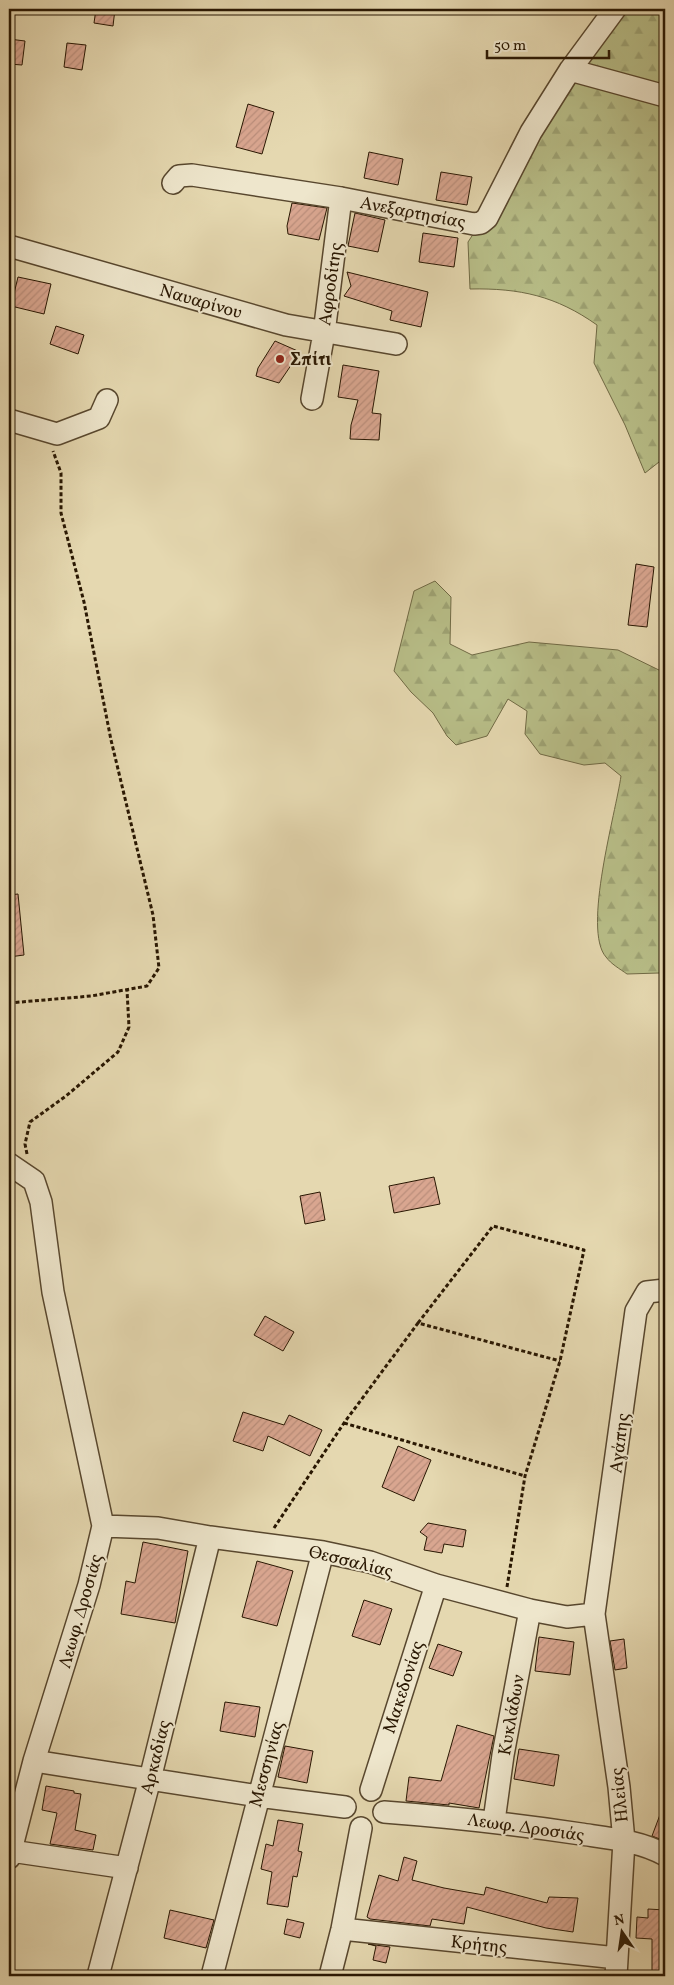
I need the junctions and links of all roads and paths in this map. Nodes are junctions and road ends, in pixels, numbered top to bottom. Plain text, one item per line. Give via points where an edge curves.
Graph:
1 (615, 9) edge
2 (570, 70) junction
3 (665, 96) edge
4 (173, 183) dead end
5 (341, 198) junction
6 (9, 246) edge
7 (324, 332) junction
8 (396, 344) dead end
9 (312, 399) dead end
10 (107, 400) dead end
11 (9, 420) edge
12 (47, 432) junction
13 (127, 990) junction
14 (9, 1003) edge
15 (9, 1164) edge
16 (34, 1182) junction
17 (665, 1290) edge
18 (418, 1323) junction
19 (560, 1361) junction
20 (344, 1423) junction
21 (525, 1476) junction
22 (103, 1526) junction
23 (210, 1537) junction
24 (263, 1544) junction
25 (323, 1552) junction
26 (436, 1585) junction
27 (505, 1602) junction
28 (530, 1610) junction
29 (594, 1614) junction
30 (34, 1761) junction
31 (150, 1779) junction
32 (371, 1790) junction
33 (258, 1796) junction
34 (345, 1807) junction
35 (384, 1812) junction
36 (494, 1821) junction
37 (361, 1828) junction
38 (624, 1841) junction
39 (10, 1854) edge
40 (665, 1855) edge
41 (127, 1868) junction
42 (342, 1929) junction
43 (617, 1967) edge
44 (98, 1976) edge
45 (212, 1976) edge
46 (330, 1976) edge

1 - 2 street
2 - 3 street
2 - 5 street, Ανεξαρτησίας via 531,132 487,218 481,223
4 - 5 street, Ανεξαρτησίας via 178,176 192,175
5 - 7 street, Αφροδίτης
6 - 7 street, Ναυαρίνου via 286,325
7 - 8 street, Ναυαρίνου
7 - 9 street, Αφροδίτης
10 - 12 street via 102,415 96,420 59,433
11 - 12 street
12 - 13 path via 61,473 61,513 84,602 111,740 153,914 158,968 147,986
13 - 14 path
13 - 16 path via 129,1027 118,1052 30,1122 25,1144
15 - 16 street
16 - 22 street, Λεωφ. Δροσιάς via 41,1202 53,1292
17 - 29 street, Αγάπης via 647,1292 636,1311
18 - 19 path
18 - 19 path via 493,1226 584,1250
18 - 20 path
19 - 21 path
20 - 21 path
20 - 24 path
21 - 27 path
22 - 23 street, Θεσσαλίας via 158,1528
22 - 30 street, Λεωφ. Δροσιάς via 90,1585
23 - 24 street, Θεσσαλίας
23 - 31 street, Αρκαδίας
24 - 25 street, Θεσσαλίας
25 - 26 street, Θεσσαλίας via 370,1562
25 - 33 street, Μεσσηνίας
26 - 27 street, Θεσσαλίας
26 - 32 street, Μακεδονίας
27 - 28 street, Θεσσαλίας
28 - 29 street, Θεσσαλίας via 567,1617
28 - 36 street, Κυκλάδων
29 - 38 street, Ηλείας
30 - 31 street
30 - 39 street, Λεωφ. Δροσιάς
31 - 33 street
31 - 41 street, Αρκαδίας
32 - 34 street via 354,1792
32 - 35 street via 380,1796
33 - 34 street
33 - 45 street, Μεσσηνίας
34 - 37 street via 350,1822
35 - 36 street, Λεωφ. Δροσιάς
35 - 37 street via 378,1823
36 - 38 street, Λεωφ. Δροσιάς
37 - 42 street
38 - 40 street, Λεωφ. Δροσιάς
38 - 43 street, Ηλείας
39 - 41 street
41 - 44 street, Αρκαδίας
42 - 43 street, Κρήτης
42 - 46 street

